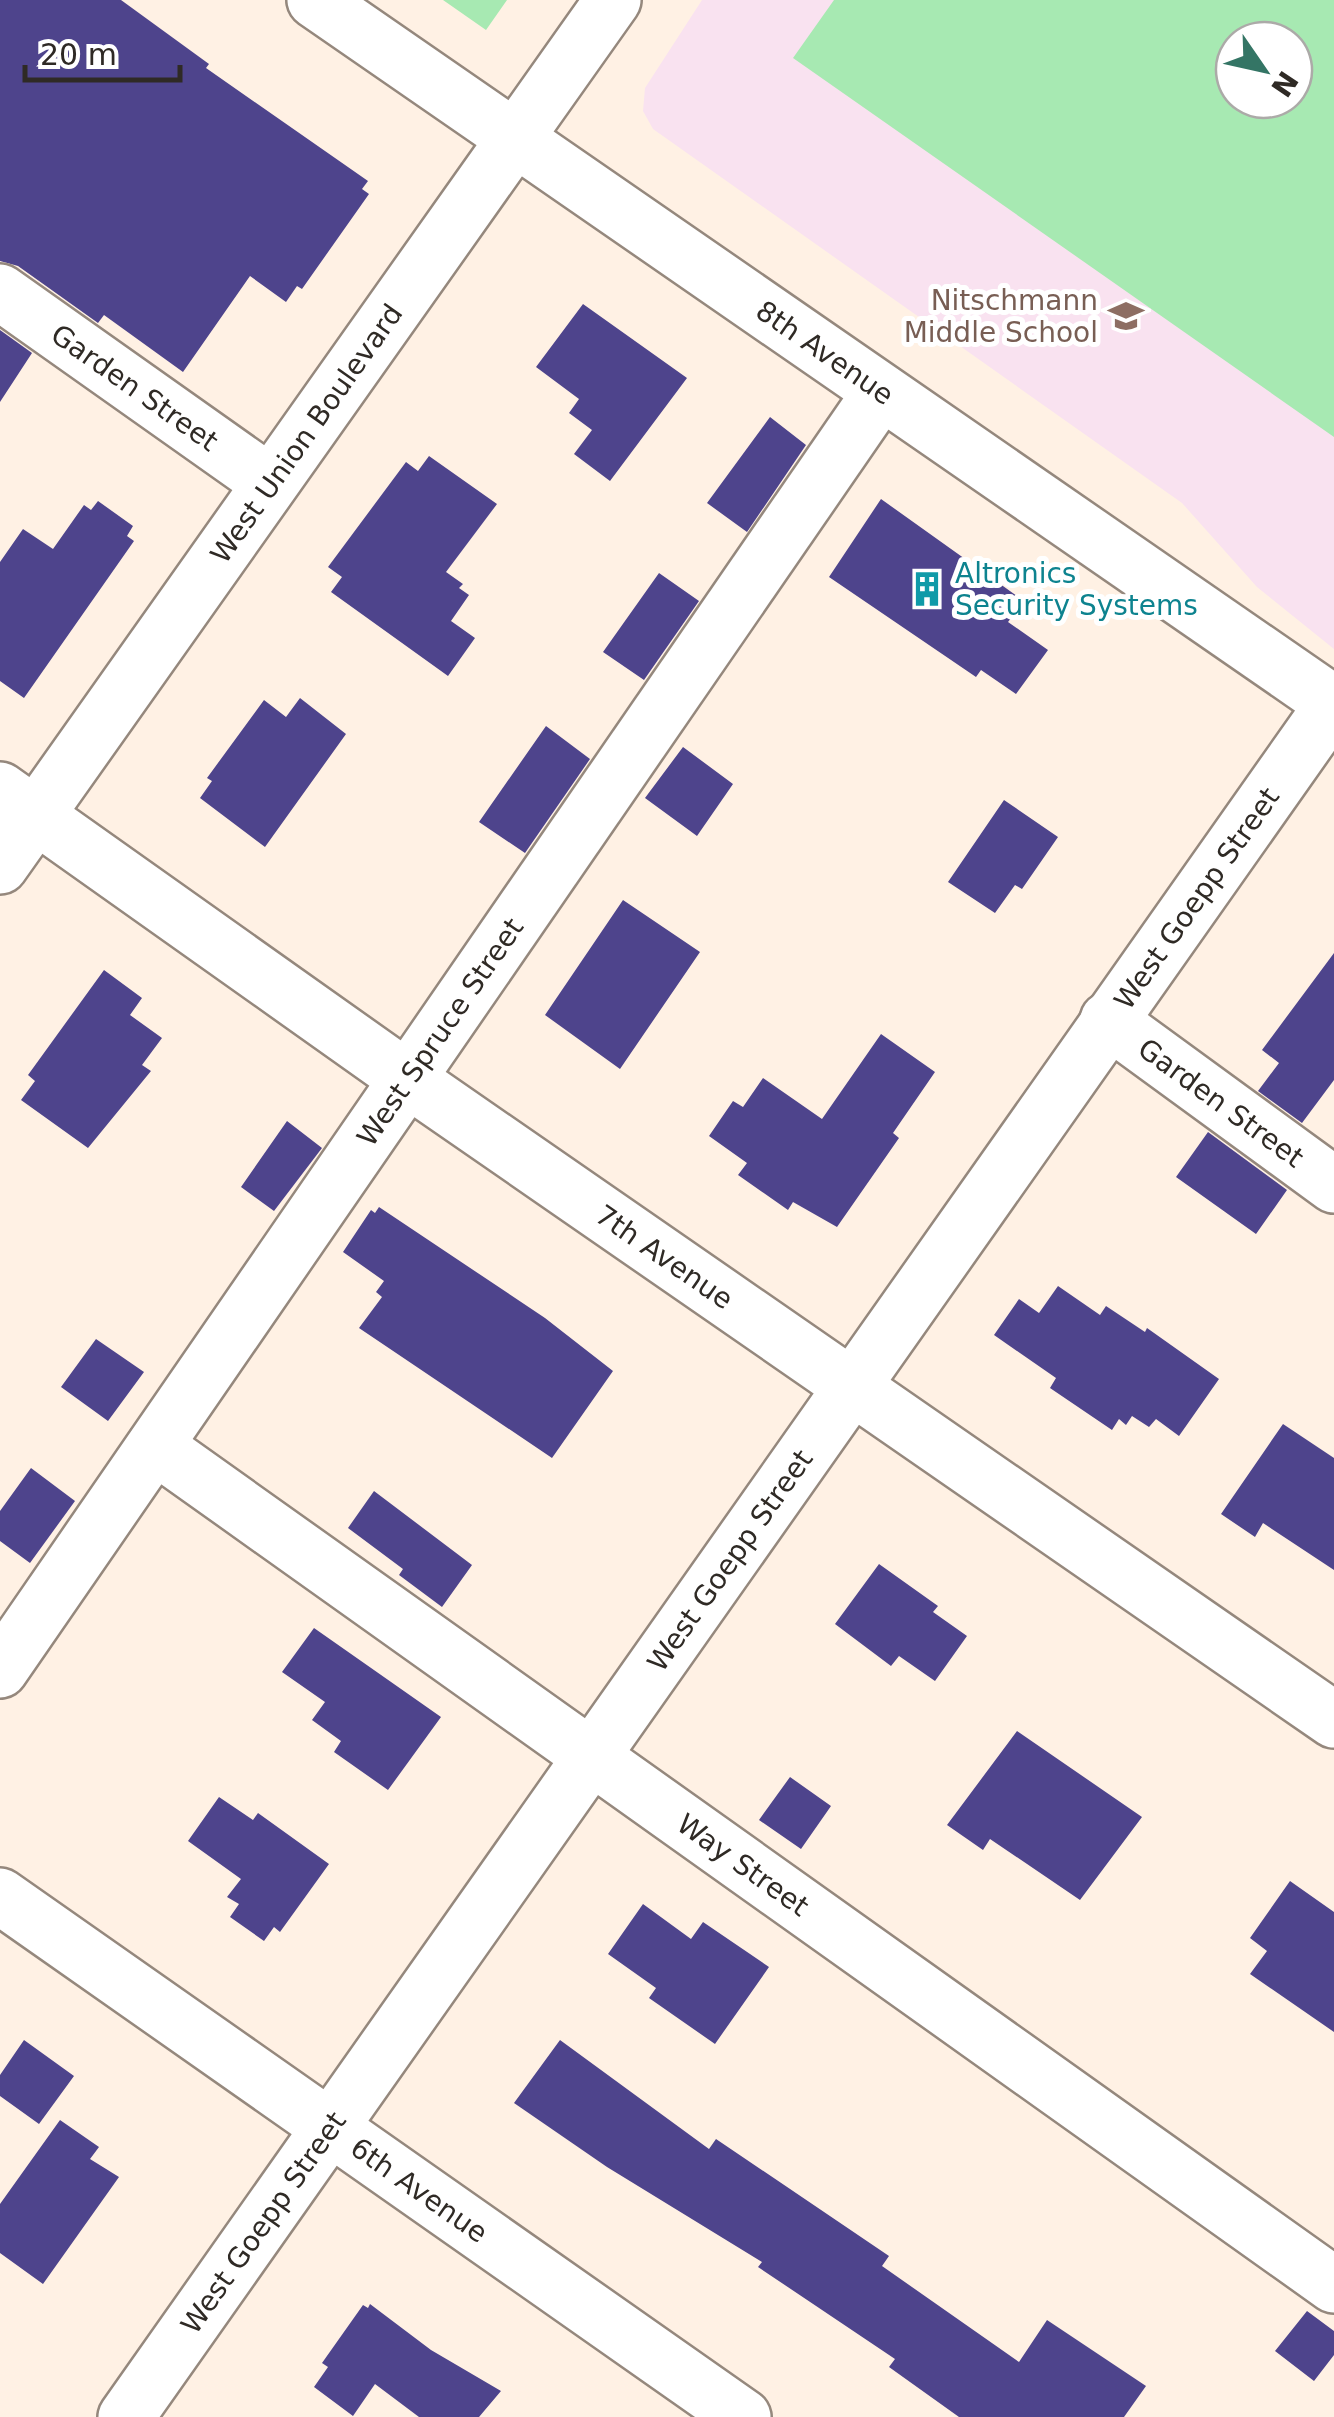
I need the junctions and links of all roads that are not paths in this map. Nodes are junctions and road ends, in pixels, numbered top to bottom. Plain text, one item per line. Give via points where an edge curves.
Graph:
1 (315, 0) edge
2 (613, 0) edge
3 (516, 141) junction
4 (0, 292) edge
5 (881, 392) junction
6 (270, 483) junction
7 (1334, 704) edge
8 (18, 802) edge
9 (0, 866) edge
10 (1108, 1020) junction
11 (408, 1080) junction
12 (1334, 1185) edge
13 (854, 1386) junction
14 (156, 1446) junction
15 (0, 1670) edge
16 (1334, 1720) edge
17 (590, 1756) junction
18 (0, 1896) edge
19 (330, 2127) junction
20 (1334, 2285) edge
21 (126, 2417) edge
22 (743, 2417) edge

1 - 3 street, 8th Avenue
2 - 3 street, West Union Boulevard
3 - 5 street, 8th Avenue
3 - 6 street, West Union Boulevard
4 - 6 street, Garden Street
5 - 7 street, 8th Avenue
5 - 11 street, West Spruce Street
6 - 8 street, West Union Boulevard
7 - 10 street, West Goepp Street
8 - 9 street, West Union Boulevard
8 - 11 street, 7th Avenue
10 - 12 street, Garden Street
10 - 13 street, West Goepp Street
11 - 13 street, 7th Avenue
11 - 14 street, West Spruce Street
13 - 16 street, 7th Avenue
13 - 17 street, West Goepp Street
14 - 15 street, West Spruce Street
14 - 17 street, Way Street
17 - 19 street, West Goepp Street
17 - 20 street, Way Street
18 - 19 street, 6th Avenue
19 - 21 street, West Goepp Street
19 - 22 street, 6th Avenue

